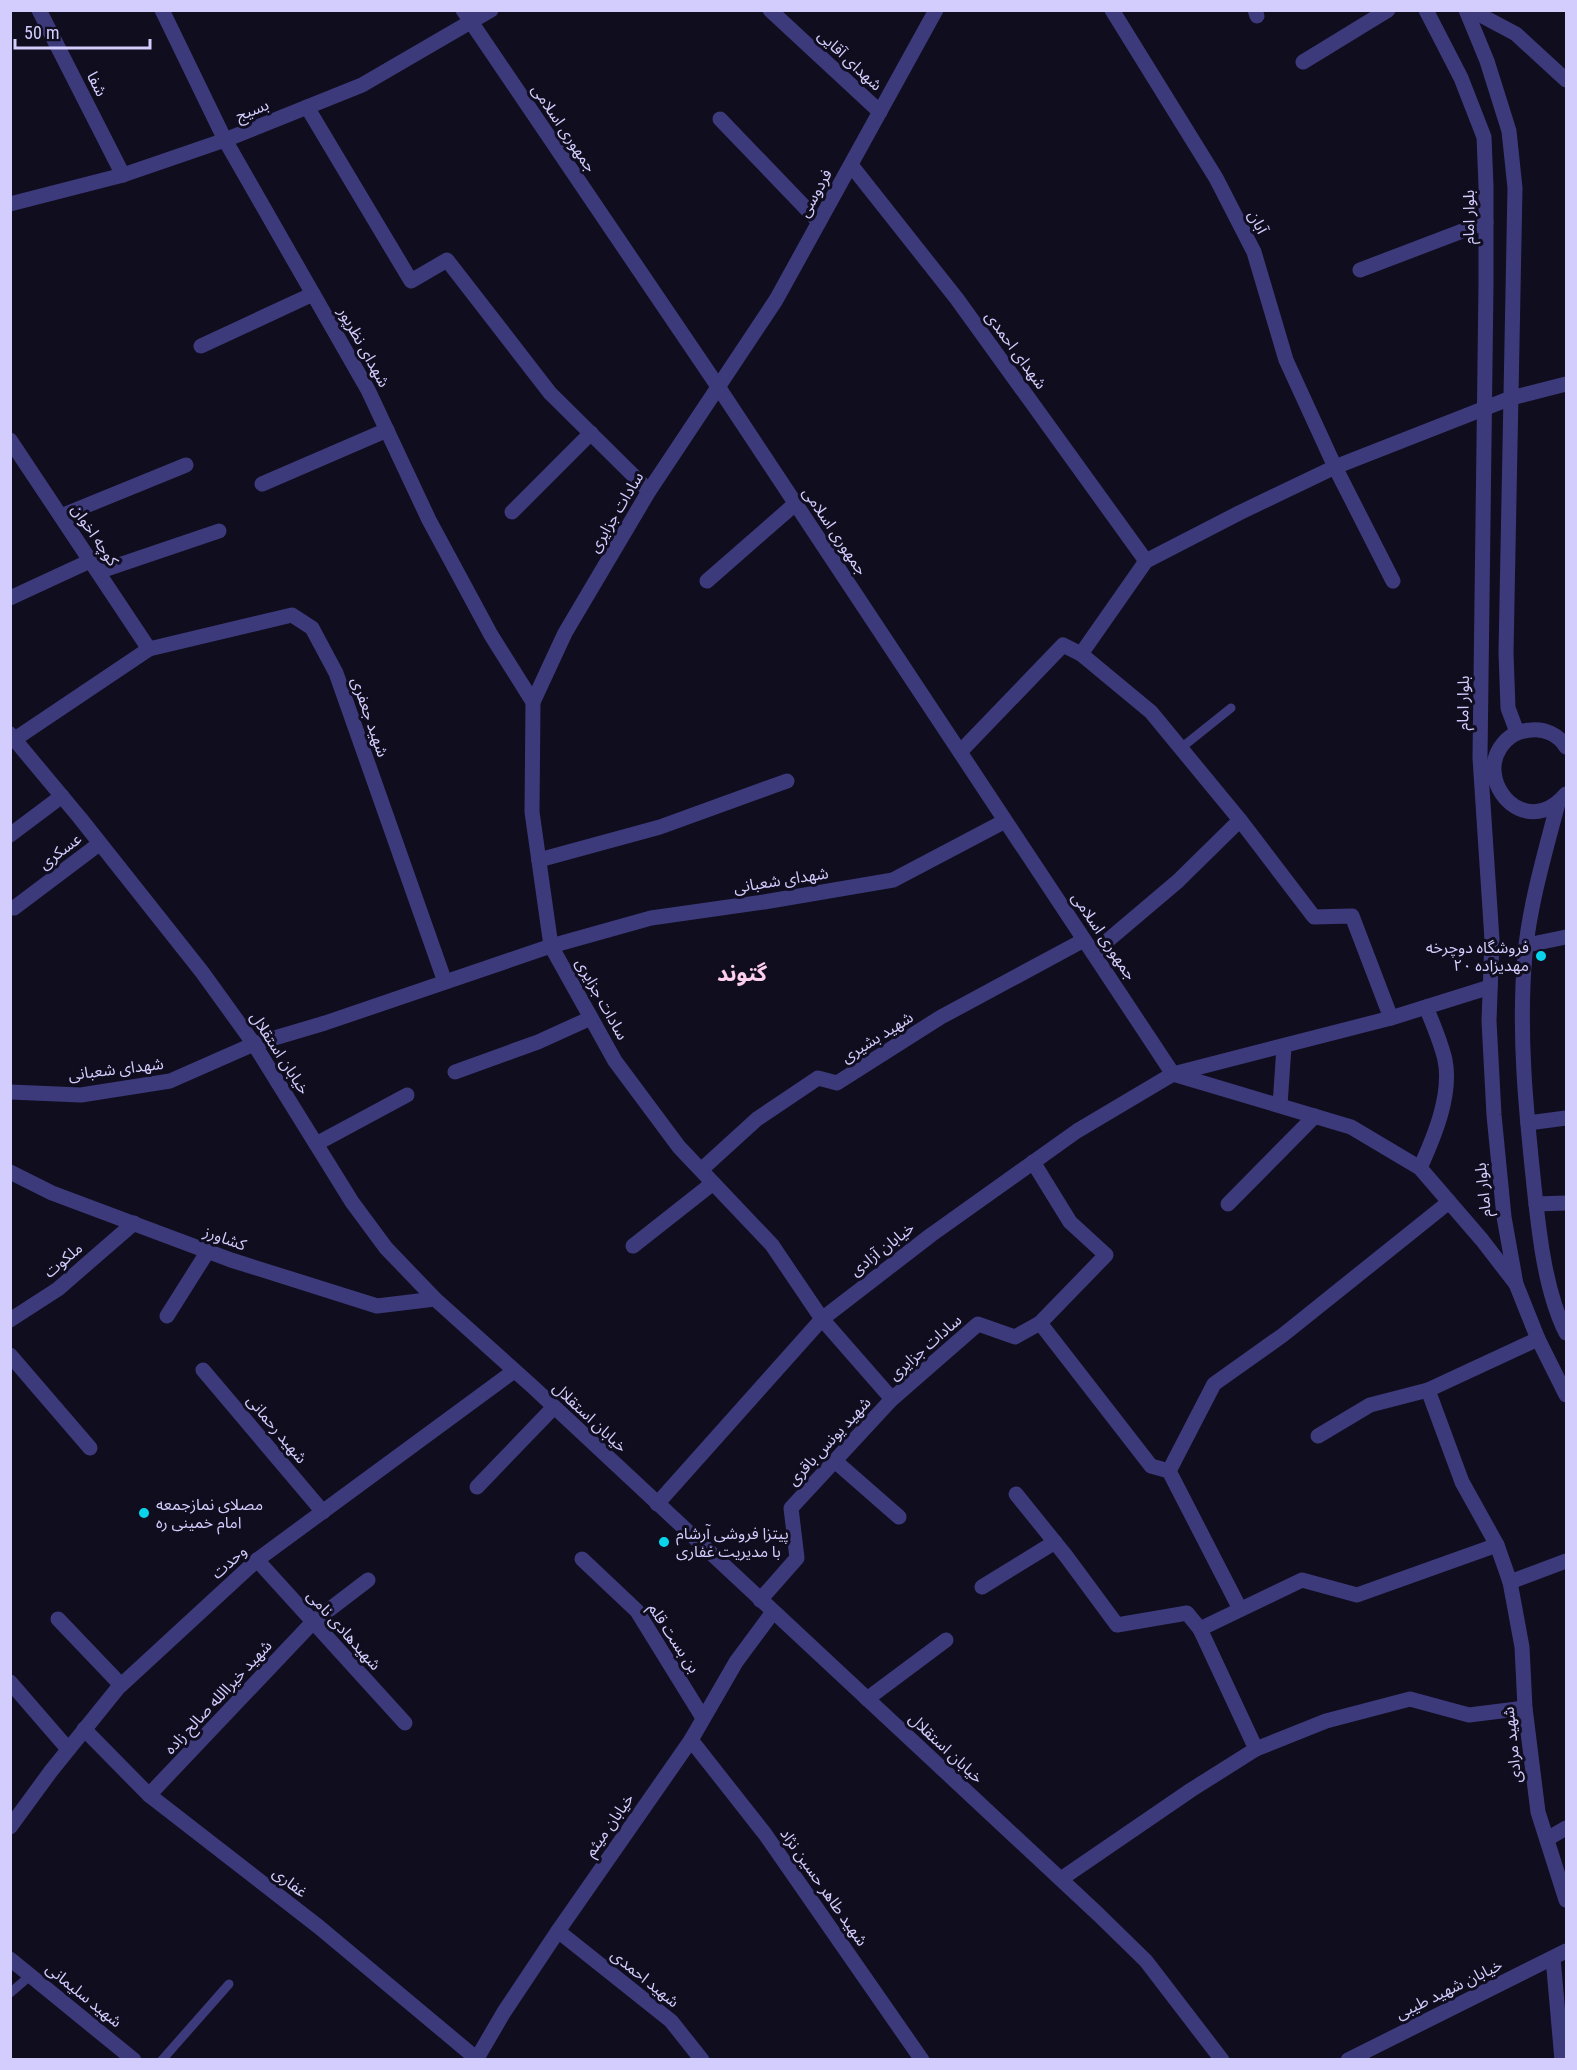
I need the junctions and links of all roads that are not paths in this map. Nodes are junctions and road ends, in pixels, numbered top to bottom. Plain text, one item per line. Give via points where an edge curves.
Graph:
1 (39, 10) edge
2 (162, 10) edge
3 (491, 10) edge
4 (770, 10) edge
5 (936, 10) edge
6 (1112, 10) edge
7 (1388, 10) edge
8 (1426, 10) edge
9 (1466, 10) edge
10 (1471, 10) edge
11 (467, 16) edge
12 (1303, 62) dead end
13 (1566, 80) edge
14 (307, 107) junction
15 (880, 112) junction
16 (720, 119) dead end
17 (225, 140) junction
18 (850, 165) junction
19 (123, 175) junction
20 (10, 204) edge
21 (819, 222) junction
22 (1486, 222) junction
23 (1360, 270) dead end
24 (313, 294) junction
25 (201, 346) dead end
26 (1566, 384) edge
27 (719, 388) junction
28 (1511, 398) junction
29 (1484, 408) junction
30 (387, 430) junction
31 (591, 433) junction
32 (10, 440) edge
33 (186, 465) dead end
34 (1335, 467) junction
35 (262, 484) dead end
36 (649, 491) junction
37 (795, 504) junction
38 (512, 512) dead end
39 (61, 516) junction
40 (219, 531) dead end
41 (1146, 561) junction
42 (94, 566) junction
43 (707, 581) dead end
44 (1393, 581) dead end
45 (10, 598) edge
46 (149, 649) junction
47 (1082, 654) junction
48 (533, 702) junction
49 (1231, 708) dead end
50 (1480, 728) junction
51 (1517, 732) junction
52 (1559, 733) edge
53 (13, 737) edge
54 (1566, 747) edge
55 (1182, 748) junction
56 (960, 752) junction
57 (1494, 757) junction
58 (1493, 774) junction
59 (787, 781) dead end
60 (62, 796) junction
61 (1562, 798) edge
62 (1240, 820) junction
63 (1005, 821) junction
64 (10, 835) edge
65 (1485, 840) junction
66 (99, 844) junction
67 (539, 860) junction
68 (14, 908) dead end
69 (1566, 937) edge
70 (1527, 945) junction
71 (551, 946) junction
72 (1088, 946) junction
73 (445, 982) junction
74 (1490, 987) junction
75 (1426, 1007) junction
76 (591, 1017) junction
77 (1392, 1018) junction
78 (254, 1044) junction
79 (1284, 1047) junction
80 (455, 1072) dead end
81 (1173, 1074) junction
82 (10, 1092) edge
83 (407, 1095) dead end
84 (1280, 1105) junction
85 (1315, 1116) junction
86 (1566, 1118) edge
87 (1528, 1123) junction
88 (316, 1144) junction
89 (1034, 1162) junction
90 (1420, 1168) junction
91 (701, 1170) junction
92 (10, 1172) edge
93 (713, 1183) junction
94 (1449, 1202) junction
95 (1566, 1203) edge
96 (1228, 1204) dead end
97 (1536, 1204) junction
98 (134, 1223) junction
99 (633, 1246) dead end
100 (208, 1251) junction
101 (1516, 1284) junction
102 (435, 1299) junction
103 (167, 1316) dead end
104 (822, 1319) junction
105 (10, 1320) edge
106 (1040, 1323) junction
107 (1566, 1333) edge
108 (1538, 1339) junction
109 (10, 1355) edge
110 (203, 1370) dead end
111 (514, 1371) junction
112 (1428, 1390) junction
113 (1566, 1395) edge
114 (892, 1400) junction
115 (554, 1407) junction
116 (1318, 1436) dead end
117 (90, 1448) dead end
118 (835, 1461) junction
119 (1169, 1471) junction
120 (477, 1488) dead end
121 (1016, 1494) dead end
122 (657, 1504) junction
123 (323, 1512) junction
124 (899, 1518) dead end
125 (1055, 1542) junction
126 (1497, 1545) junction
127 (582, 1559) dead end
128 (257, 1560) junction
129 (1566, 1561) edge
130 (368, 1580) dead end
131 (1510, 1582) junction
132 (982, 1587) dead end
133 (760, 1600) junction
134 (1240, 1609) junction
135 (773, 1612) junction
136 (58, 1619) dead end
137 (313, 1622) junction
138 (1200, 1629) junction
139 (946, 1640) dead end
140 (10, 1683) edge
141 (121, 1685) junction
142 (867, 1699) junction
143 (1525, 1708) junction
144 (704, 1718) junction
145 (405, 1723) dead end
146 (84, 1729) junction
147 (691, 1740) junction
148 (68, 1749) junction
149 (1256, 1749) junction
150 (149, 1796) junction
151 (10, 1827) edge
152 (1566, 1828) edge
153 (1547, 1839) junction
154 (1061, 1879) junction
155 (1566, 1899) edge
156 (558, 1931) junction
157 (1560, 1954) edge
158 (10, 1959) edge
159 (31, 1975) junction
160 (229, 1984) dead end
161 (10, 1993) edge
162 (476, 2059) edge
163 (134, 2060) edge
164 (162, 2060) edge
165 (702, 2060) edge
166 (922, 2060) edge
167 (1221, 2060) edge
168 (1348, 2060) edge
169 (1562, 2060) edge

1 - 19 street, شفا
2 - 17 street, شهدای نظرپور
3 - 11 street, بسیج
4 - 15 street, شهدای آقایی
5 - 15 street, فردوسی
6 - 34 street, آبان via 1216,178 1254,252 1286,360
7 - 12 street
8 - 22 street, بلوار امام via 1461,78 1484,137
9 - 28 street via 1509,131 1515,188
10 - 13 street via 1516,34
11 - 14 street, بسیج via 362,85
11 - 27 street, جمهوری اسلامی
14 - 17 street, بسیج
14 - 31 street via 411,281 447,260 550,393
15 - 18 street, فردوسی
16 - 21 street
17 - 19 street, بسیج
17 - 24 street, شهدای نظرپور
18 - 21 street, فردوسی
18 - 41 street, شهدای احمدی via 957,299
19 - 20 street, بسیج
21 - 27 street, فردوسی via 776,300
22 - 23 street
22 - 29 street, بلوار امام
24 - 25 street
24 - 30 street, شهدای نظرپور
26 - 28 street
27 - 36 street, سادات جزایری
27 - 37 street, جمهوری اسلامی
28 - 29 street
28 - 51 street via 1506,654 1508,708
29 - 34 street
29 - 50 street, بلوار امام
30 - 35 street
30 - 48 street, شهدای نظرپور via 429,520
31 - 36 street
31 - 38 street
32 - 39 street, کوچه اخوان
33 - 39 street
34 - 41 street
34 - 44 street, آبان
36 - 48 street, سادات جزایری via 565,633
37 - 43 street
37 - 56 street, جمهوری اسلامی
39 - 42 street, کوچه اخوان
40 - 42 street
41 - 47 street
42 - 45 street
42 - 46 street, کوچه اخوان
46 - 53 street
46 - 73 street, شهید جعفری via 292,615 312,628 336,673
47 - 55 street via 1151,712
47 - 56 street via 1063,645
48 - 67 street, سادات جزایری via 532,812
49 - 55 lane
50 - 57 street
50 - 65 street, بلوار امام
51 - 52 street via 1534,729
51 - 57 street
52 - 54 street
53 - 60 street, خیابان استقلال
55 - 62 street
56 - 63 street, جمهوری اسلامی
57 - 58 street
58 - 61 street via 1499,791 1510,803 1526,810 1543,811
58 - 65 street
59 - 67 street via 660,827
60 - 64 street
60 - 66 street, خیابان استقلال
61 - 70 street via 1539,875
62 - 72 street, شهید بشیری via 1178,881
62 - 77 street via 1314,917 1352,916
63 - 71 street, شهدای شعبانی via 893,880 651,918
63 - 72 street, جمهوری اسلامی
65 - 74 street, بلوار امام via 1492,940
66 - 68 street, عسکری
66 - 78 street, خیابان استقلال via 202,972
67 - 71 street, سادات جزایری
69 - 70 street
70 - 87 street via 1522,1027
71 - 73 street, شهدای شعبانی
71 - 76 street, سادات جزایری
72 - 81 street, جمهوری اسلامی
72 - 91 street, شهید بشیری via 941,1017 837,1083 818,1078 757,1119
73 - 78 street, شهدای شعبانی
74 - 75 street
74 - 101 street, بلوار امام via 1494,1115 1504,1217
75 - 77 street
75 - 90 street via 1445,1062 1445,1096 1437,1131
76 - 80 street via 538,1042
76 - 91 street, سادات جزایری via 615,1061 679,1147
77 - 79 street
78 - 82 street, شهدای شعبانی via 170,1081 81,1095
78 - 88 street, خیابان استقلال
79 - 81 street
79 - 84 street
81 - 84 street
81 - 89 street, خیابان آزادی via 1077,1131
83 - 88 street
84 - 85 street
85 - 90 street via 1351,1127
85 - 96 street
86 - 87 street
87 - 97 street
88 - 102 street, خیابان استقلال via 386,1248
89 - 104 street, خیابان آزادی via 931,1234
89 - 106 street via 1070,1222 1106,1255
90 - 94 street
91 - 93 street, سادات جزایری
92 - 98 street, کشاورز via 52,1193
93 - 99 street
93 - 104 street, سادات جزایری via 772,1245
94 - 101 street
94 - 119 street via 1283,1335 1214,1384
95 - 97 street
97 - 107 street via 1548,1277
98 - 100 street, کشاورز
98 - 105 street, ملکوت via 58,1289
100 - 102 street, کشاورز via 376,1306
100 - 103 street
101 - 108 street, بلوار امام
102 - 111 street, خیابان استقلال
104 - 114 street, سادات جزایری
104 - 122 street, خیابان آزادی
106 - 114 street, سادات جزایری via 1015,1337 978,1324
106 - 119 street via 1151,1466
108 - 112 street
108 - 113 street, بلوار امام
109 - 117 street
110 - 123 street, شهید رحمانی
111 - 115 street, خیابان استقلال
111 - 123 street, وحدت
112 - 116 street via 1370,1405
112 - 126 street, شهید مرادی via 1462,1482
114 - 118 street, شهید یونس باقری
115 - 120 street
115 - 122 street, خیابان استقلال
118 - 124 street
118 - 133 street, شهید یونس باقری via 791,1508 797,1558
119 - 134 street
121 - 125 street
122 - 133 street, خیابان استقلال
123 - 128 street, وحدت
125 - 132 street
125 - 138 street via 1117,1625 1187,1613
126 - 131 street, شهید مرادی
126 - 134 street via 1357,1595 1302,1580
127 - 144 street, بن بست قلم via 637,1611
128 - 137 street, شهیدهادی نامی
128 - 141 street, وحدت
129 - 131 street
130 - 137 street, شهید خیراالله صالح زاده
131 - 143 street, شهید مرادی via 1522,1647
133 - 135 street, خیابان استقلال
134 - 138 street
135 - 142 street, خیابان استقلال
135 - 144 street, خیابان میثم via 736,1662
136 - 141 street
137 - 145 street, شهیدهادی نامی
137 - 150 street, شهید خیراالله صالح زاده
138 - 149 street
139 - 142 street
140 - 148 street
141 - 146 street, وحدت
142 - 154 street, خیابان استقلال
143 - 149 street via 1469,1714 1410,1699 1326,1722
143 - 153 street, شهید مرادی via 1538,1812
144 - 147 street, خیابان میثم
146 - 148 street, وحدت
146 - 150 street, غفاری
147 - 156 street, خیابان میثم
147 - 166 street, شهید طاهر حسین نژاد via 765,1834
148 - 151 street, وحدت
149 - 154 street
150 - 162 street, غفاری via 319,1927
152 - 153 street
153 - 155 street, شهید مرادی
154 - 167 street, خیابان استقلال via 1146,1961
156 - 162 street, خیابان میثم
156 - 165 street, شهید احمدی via 671,2021
157 - 168 street, خیابان شهید طیبی
157 - 169 street
158 - 159 street, شهید سلیمانی
159 - 161 lane
159 - 163 street, شهید سلیمانی
160 - 164 lane

